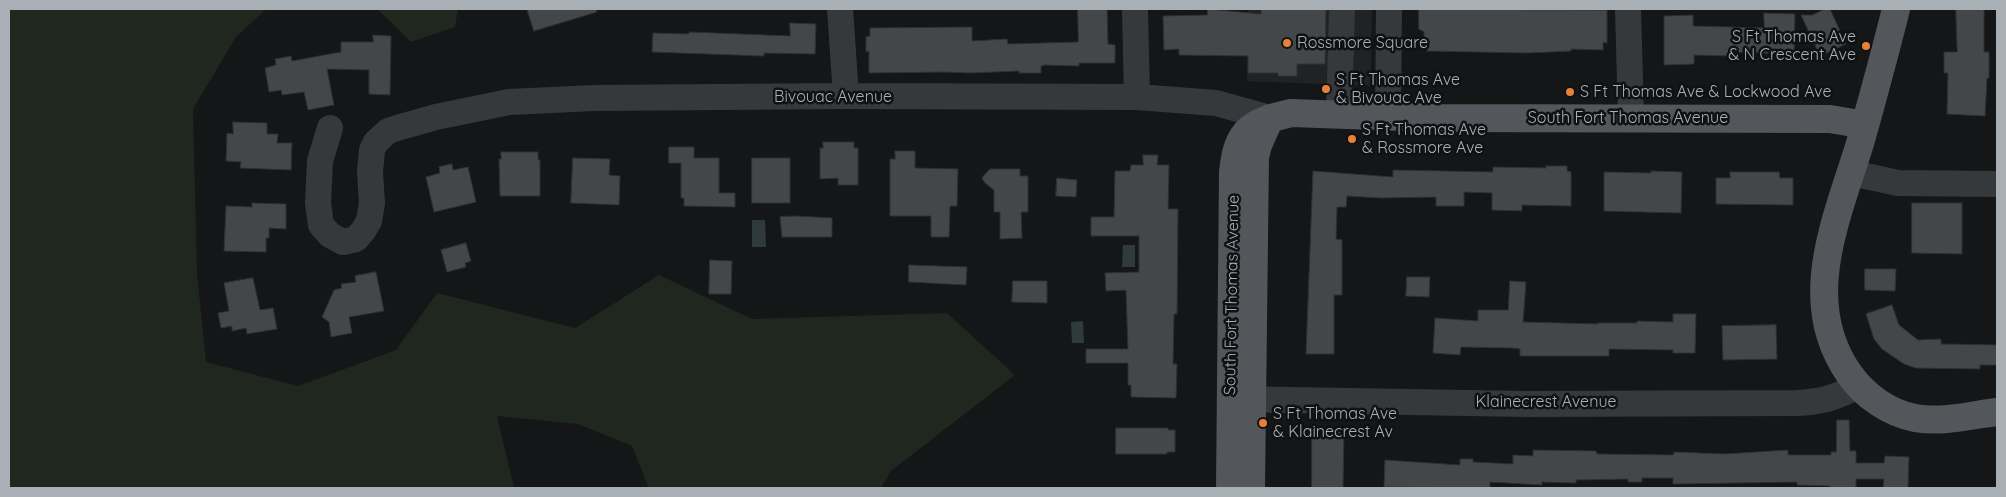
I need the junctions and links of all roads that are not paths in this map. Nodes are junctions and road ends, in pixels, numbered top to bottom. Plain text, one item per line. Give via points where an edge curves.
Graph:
1 (840, 9) edge
2 (1135, 9) edge
3 (1342, 9) edge
4 (1389, 9) edge
5 (1628, 9) edge
6 (1896, 9) edge
7 (846, 96) junction
8 (1137, 97) junction
9 (1339, 114) junction
10 (1388, 116) junction
11 (1270, 118) junction
12 (1631, 118) junction
13 (1865, 126) junction
14 (330, 128) dead end
15 (1852, 173) junction
16 (1997, 184) edge
17 (1858, 386) junction
18 (1242, 399) junction
19 (1997, 412) edge
20 (1230, 488) edge
21 (1251, 488) edge

1 - 7 street
2 - 8 street
3 - 9 street
4 - 10 street
5 - 12 street
6 - 13 main road
7 - 8 street, Bivouac Avenue
7 - 14 street, Bivouac Avenue via 517,101 436,116 397,128 376,142 370,172 372,203 369,221 356,239 343,242 330,236 321,225 318,203 320,161
8 - 11 street, Bivouac Avenue via 1216,102
9 - 10 main road, South Fort Thomas Avenue
9 - 11 main road, South Fort Thomas Avenue via 1292,113
10 - 12 main road, South Fort Thomas Avenue
11 - 18 main road, South Fort Thomas Avenue via 1242,136 1235,153
12 - 13 main road, South Fort Thomas Avenue via 1830,119
13 - 15 main road
15 - 16 street via 1898,182
15 - 17 main road via 1829,242 1824,300 1832,345
17 - 18 street, Klainecrest Avenue via 1820,402 1796,403 1527,404
17 - 19 main road via 1879,403 1913,417 1936,420
18 - 20 main road, South Fort Thomas Avenue
18 - 21 main road, South Fort Thomas Avenue

